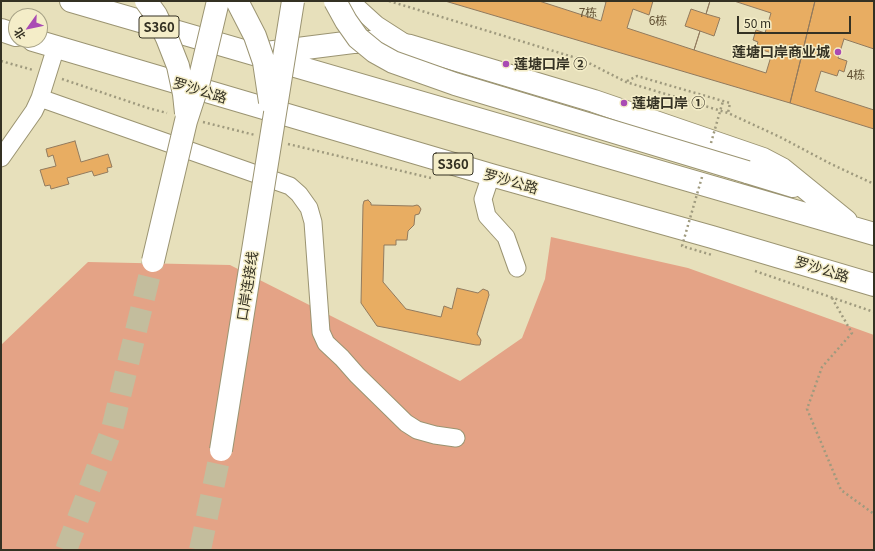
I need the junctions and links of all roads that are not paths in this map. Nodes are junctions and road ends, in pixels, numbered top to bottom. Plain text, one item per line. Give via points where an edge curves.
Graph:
1 (70, 1) edge
2 (146, 1) edge
3 (218, 1) edge
4 (237, 1) edge
5 (293, 1) edge
6 (334, 1) edge
7 (353, 1) edge
8 (48, 45) edge
9 (410, 46) junction
10 (56, 47) junction
11 (248, 52) junction
12 (40, 98) junction
13 (186, 121) junction
14 (273, 123) junction
15 (1, 158) edge
16 (491, 175) junction
17 (811, 192) junction
18 (851, 226) junction
19 (874, 234) edge
20 (153, 261) tunnel mouth
21 (517, 268) dead end
22 (874, 285) edge
23 (456, 438) dead end
24 (221, 450) tunnel mouth

1 - 11 highway, S360
2 - 13 highway, bridge via 156,15 178,66
3 - 13 highway, bridge
4 - 14 highway, bridge via 255,36 264,62
5 - 14 highway, 口岸连接线, bridge
6 - 17 highway, bridge via 358,38 392,62 455,84
7 - 9 street via 376,25
8 - 10 highway, 罗沙公路 / S360
9 - 11 highway via 382,42 353,42 281,52
9 - 17 highway via 594,101 763,160 782,169
10 - 12 street
10 - 16 highway, 罗沙公路 / S360
11 - 18 highway, S360
12 - 15 street via 34,111
12 - 23 street via 290,186 299,194 311,215 321,332 326,343 406,423 417,430
13 - 20 highway, bridge
14 - 24 highway, 口岸连接线, bridge
16 - 21 street via 483,199 487,216 506,237
16 - 22 highway, 罗沙公路 / S360 via 712,236
17 - 18 highway
18 - 19 highway, S360

